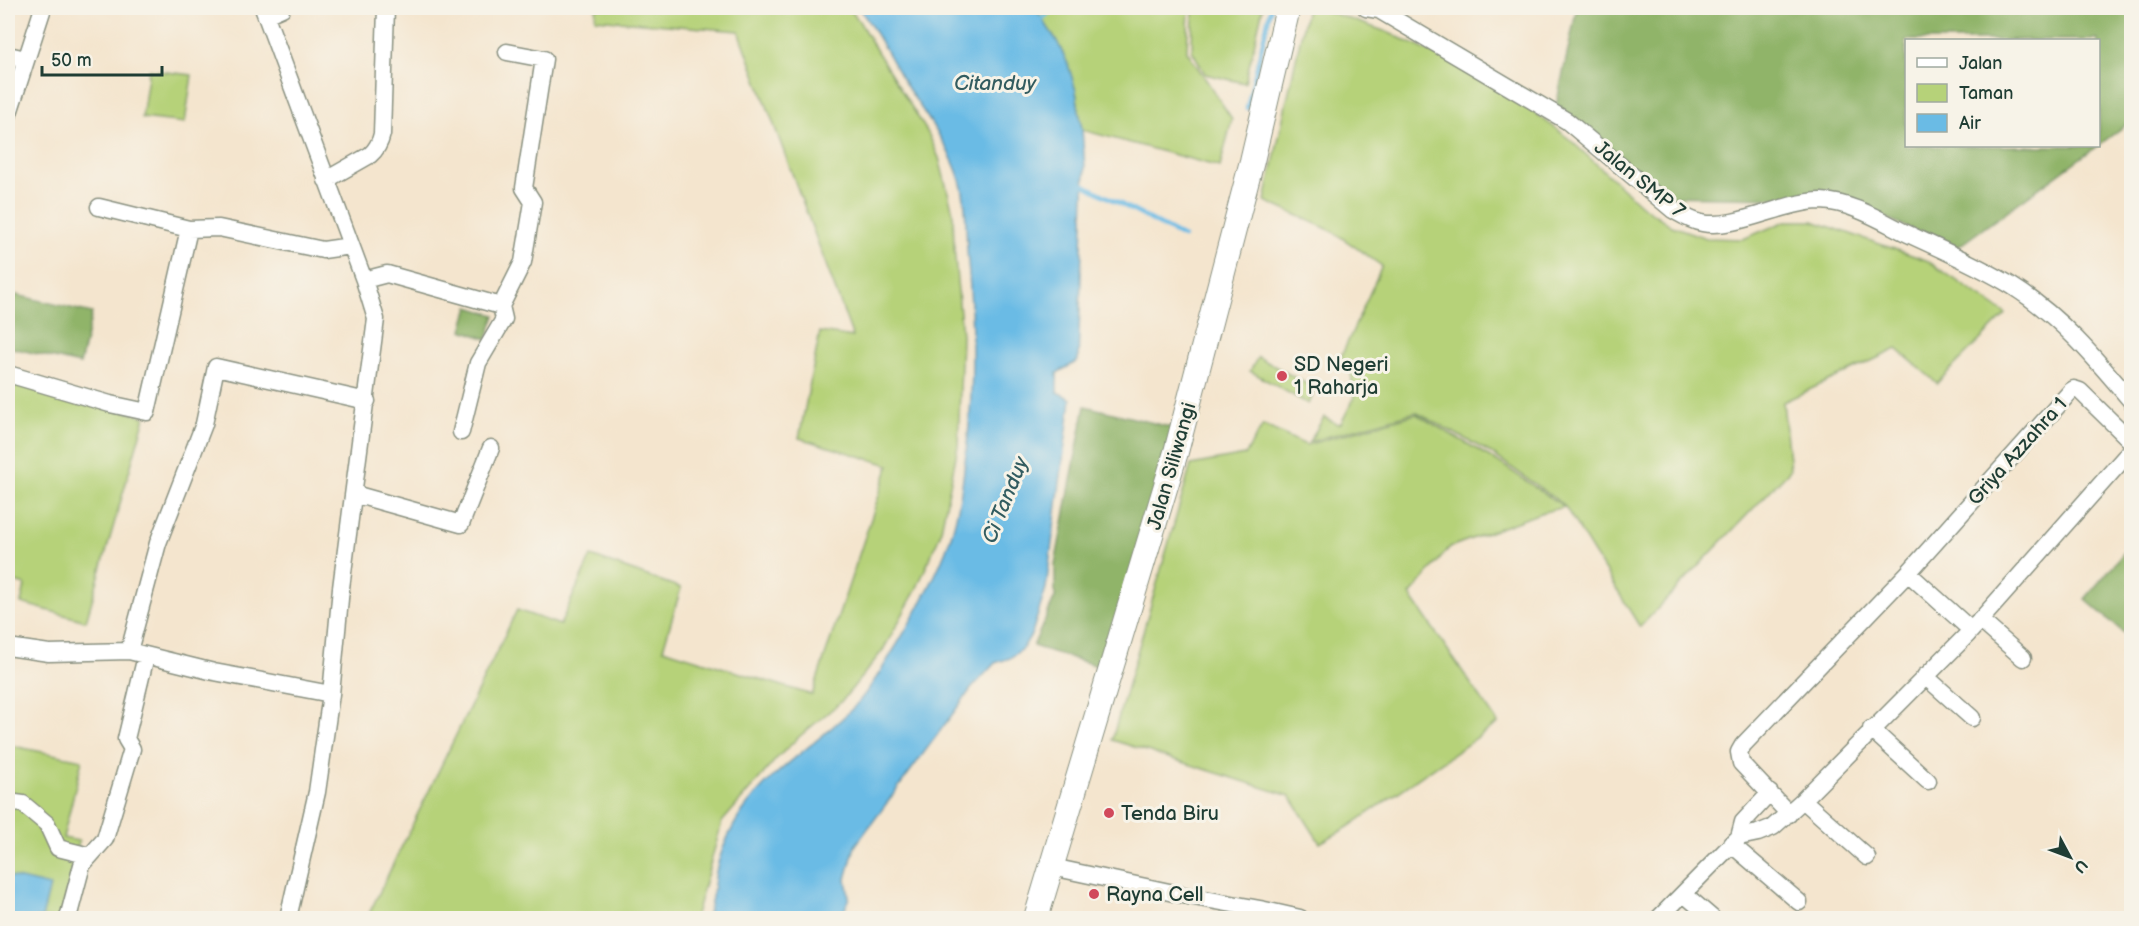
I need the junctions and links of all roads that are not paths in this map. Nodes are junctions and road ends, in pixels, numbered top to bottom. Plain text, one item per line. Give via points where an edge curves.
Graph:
1 (43, 8) edge
2 (282, 8) edge
3 (386, 8) edge
4 (1288, 8) edge
5 (1366, 8) edge
6 (265, 11) edge
7 (507, 52) dead end
8 (8, 55) edge
9 (26, 58) junction
10 (8, 116) edge
11 (326, 180) junction
12 (99, 207) dead end
13 (189, 229) junction
14 (351, 246) junction
15 (363, 280) junction
16 (501, 306) junction
17 (8, 374) edge
18 (367, 401) junction
19 (2132, 402) edge
20 (461, 432) dead end
21 (2132, 442) edge
22 (491, 448) dead end
23 (2132, 449) edge
24 (354, 494) junction
25 (1908, 573) junction
26 (1976, 625) junction
27 (8, 647) edge
28 (129, 651) junction
29 (146, 656) junction
30 (2023, 658) dead end
31 (1925, 676) junction
32 (331, 694) junction
33 (1972, 718) dead end
34 (1871, 729) junction
35 (1928, 781) dead end
36 (1770, 793) junction
37 (1803, 801) junction
38 (8, 802) edge
39 (1789, 814) junction
40 (1735, 841) junction
41 (90, 856) junction
42 (1867, 857) dead end
43 (1052, 867) junction
44 (1684, 894) junction
45 (1799, 902) dead end
46 (1259, 914) edge
47 (68, 918) edge
48 (288, 918) edge
49 (1036, 918) edge
50 (1300, 918) edge
51 (1659, 918) edge
52 (1712, 918) edge

1 - 9 street
2 - 6 street
3 - 11 street via 380,143 370,155
4 - 43 highway, Jalan Siliwangi via 1176,452
5 - 19 street, Jalan SMP 7 via 1379,10 1568,121 1689,220 1704,224 1731,222 1801,202 1823,201 1864,213 1970,262 2054,317
6 - 11 street
7 - 16 street via 544,59 524,188 533,202 523,262
8 - 9 street
9 - 10 street
11 - 14 street
12 - 13 street
13 - 14 street via 219,228 322,250
13 - 17 street via 147,412
14 - 15 street
15 - 16 street via 387,274
15 - 18 street via 376,320
16 - 20 street via 504,319 478,363
18 - 24 street
18 - 28 street via 216,367 204,424 158,543
21 - 25 street, Griya Azzahra 1 via 2074,389
22 - 24 street via 461,524
23 - 26 street
24 - 32 street
25 - 26 street
25 - 36 street, Griya Azzahra 1 via 1743,745 1739,752 1741,764
26 - 30 street
26 - 31 street
27 - 28 street via 49,652
28 - 29 street
29 - 32 street
29 - 41 street via 126,739 132,749 105,839
31 - 33 street
31 - 34 street
32 - 48 street via 317,792
34 - 35 street
34 - 37 street
36 - 39 street, Griya Azzahra 1
36 - 40 street via 1743,822
37 - 39 street
37 - 42 street
38 - 41 street via 23,804 47,824 58,848
39 - 40 street via 1773,826
40 - 44 street
40 - 45 street
41 - 47 street via 82,865
43 - 46 street
43 - 49 highway, Jalan Siliwangi
44 - 51 street
44 - 52 street
46 - 50 street

